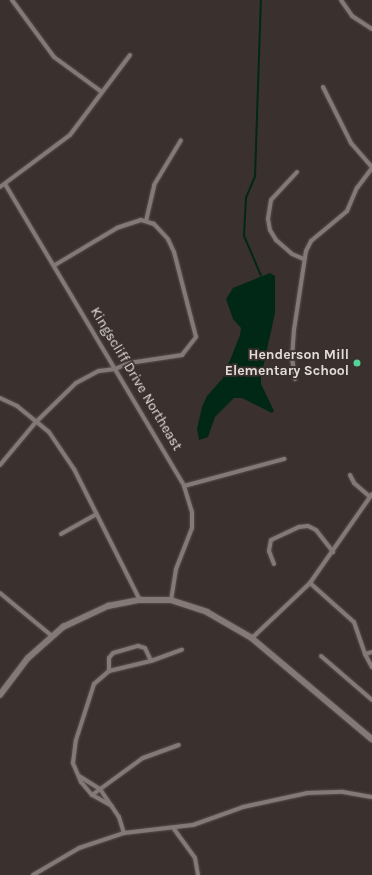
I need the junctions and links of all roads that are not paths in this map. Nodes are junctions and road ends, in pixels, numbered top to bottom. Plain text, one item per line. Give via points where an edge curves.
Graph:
1 (12, 0) edge
2 (341, 0) edge
3 (372, 29) edge
4 (130, 55) dead end
5 (322, 86) dead end
6 (102, 92) junction
7 (181, 140) dead end
8 (372, 167) edge
9 (297, 172) dead end
10 (5, 184) junction
11 (0, 187) edge
12 (146, 221) junction
13 (304, 259) junction
14 (55, 265) junction
15 (115, 369) junction
16 (295, 379) dead end
17 (0, 398) edge
18 (36, 422) junction
19 (284, 459) dead end
20 (0, 465) edge
21 (350, 475) dead end
22 (184, 486) junction
23 (371, 495) edge
24 (98, 514) junction
25 (61, 534) dead end
26 (333, 552) junction
27 (274, 564) dead end
28 (310, 583) junction
29 (2, 595) edge
30 (140, 600) junction
31 (171, 600) junction
32 (0, 601) edge
33 (52, 636) junction
34 (252, 638) junction
35 (182, 650) dead end
36 (372, 652) edge
37 (365, 654) junction
38 (321, 656) dead end
39 (151, 661) junction
40 (372, 667) edge
41 (109, 671) junction
42 (0, 695) edge
43 (371, 698) edge
44 (372, 739) edge
45 (179, 745) dead end
46 (78, 775) junction
47 (100, 789) junction
48 (92, 795) junction
49 (372, 797) edge
50 (112, 806) junction
51 (174, 829) junction
52 (124, 833) junction
53 (33, 875) edge
54 (198, 875) edge

1 - 6 street via 54,57
2 - 3 street via 352,16
4 - 6 street
5 - 8 street via 351,143
6 - 10 street via 70,135
7 - 12 street via 154,185
8 - 13 street via 357,188 347,211 310,241
9 - 13 street via 271,200 268,219 270,230 276,240 292,254
10 - 11 street
10 - 14 street, Kingscliff Drive Northeast
12 - 14 street via 117,228
12 - 15 street via 161,230 174,252 196,337 182,355 144,359
13 - 16 street via 293,344
14 - 15 street, Kingscliff Drive Northeast
15 - 18 street via 100,371 76,383
15 - 22 street, Kingscliff Drive Northeast
17 - 18 street via 17,406
18 - 20 street
18 - 24 street via 49,432 74,469
19 - 22 street
21 - 23 street via 354,484
22 - 31 street, Kingscliff Drive Northeast via 192,514 192,528 176,569
23 - 26 street
24 - 25 street
24 - 30 street
26 - 27 street via 316,530 309,525 298,527 271,540 269,551
26 - 28 street
28 - 34 street
28 - 37 street via 354,622
29 - 32 street
29 - 33 street
30 - 31 main road
30 - 33 main road via 93,612
31 - 34 main road via 207,612
33 - 42 main road via 28,658
34 - 44 main road
35 - 39 street
36 - 37 street
37 - 40 street
38 - 43 street
39 - 41 street
39 - 41 street via 144,648 138,646 113,653 109,658
41 - 46 street via 94,684 76,740 73,763
45 - 47 street via 143,758
46 - 47 street
46 - 48 street
47 - 48 street
47 - 50 street
48 - 50 street
49 - 51 street via 343,792 307,793 266,801
50 - 52 street
51 - 52 street
51 - 54 street via 195,858
52 - 53 street via 78,848

